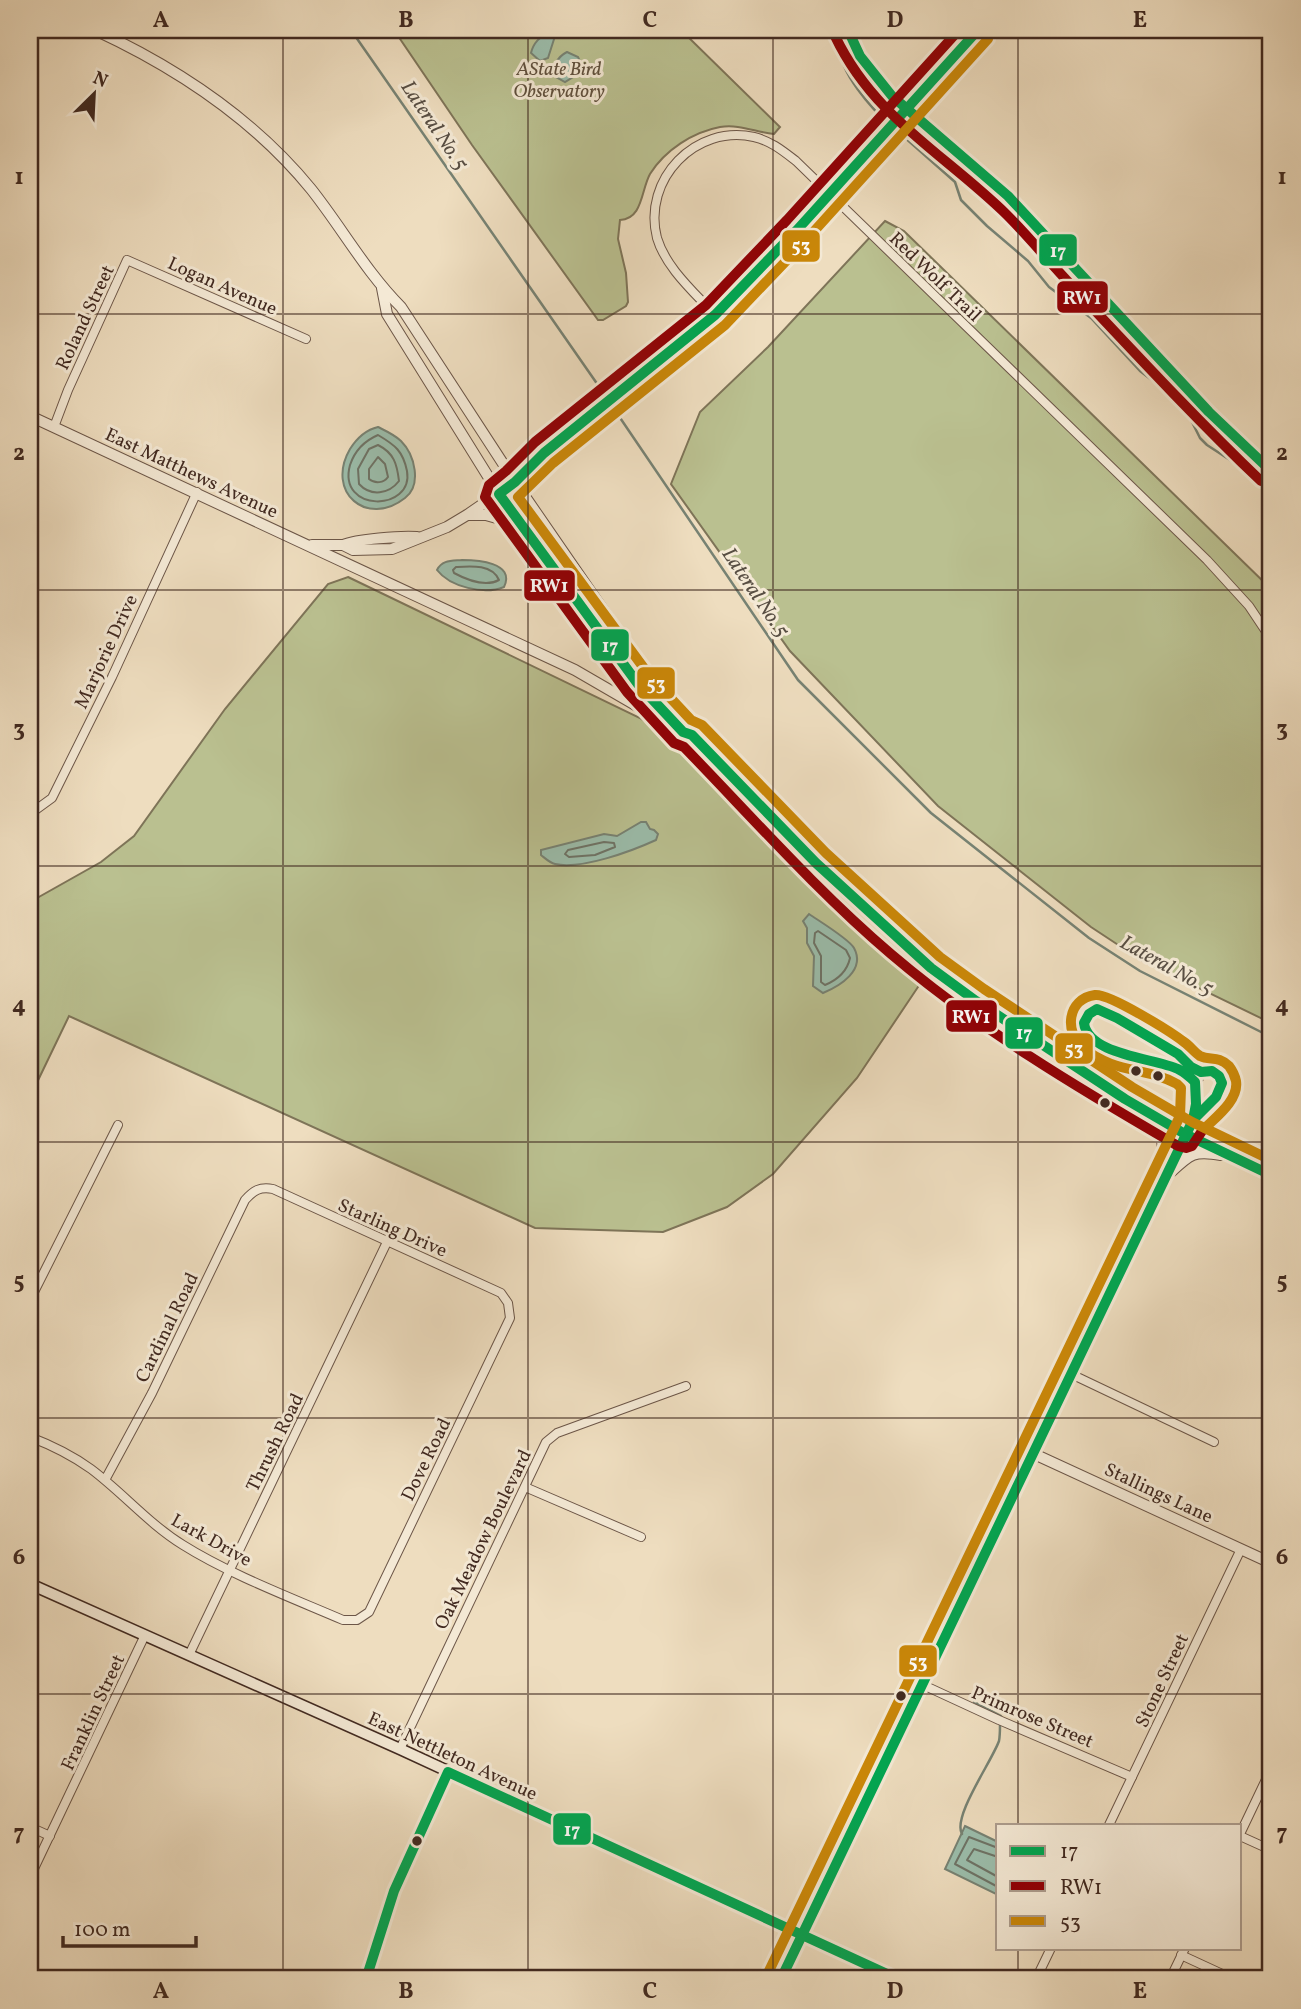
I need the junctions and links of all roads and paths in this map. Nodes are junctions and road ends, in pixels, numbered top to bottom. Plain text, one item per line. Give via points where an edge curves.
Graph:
1 (94, 30) edge
2 (848, 30) edge
3 (978, 30) edge
4 (127, 260) joint
5 (382, 288) junction
6 (715, 316) junction
7 (306, 339) dead end
8 (30, 416) edge
9 (54, 427) junction
10 (1271, 471) edge
11 (515, 482) junction
12 (197, 492) junction
13 (499, 494) junction
14 (467, 515) junction
15 (523, 526) junction
16 (307, 545) junction
17 (1271, 639) edge
18 (688, 734) junction
19 (30, 814) edge
20 (1142, 1109) junction
21 (1193, 1120) junction
22 (118, 1125) dead end
23 (1185, 1134) junction
24 (1236, 1158) junction
25 (1271, 1175) edge
26 (1165, 1177) junction
27 (257, 1189) joint
28 (387, 1242) junction
29 (30, 1300) edge
30 (509, 1306) joint
31 (1070, 1374) junction
32 (685, 1386) dead end
33 (30, 1437) edge
34 (1214, 1442) dead end
35 (1032, 1453) junction
36 (105, 1480) junction
37 (525, 1487) junction
38 (641, 1537) dead end
39 (1241, 1549) junction
40 (1271, 1563) edge
41 (230, 1569) junction
42 (30, 1584) edge
43 (357, 1620) joint
44 (145, 1636) junction
45 (189, 1655) junction
46 (921, 1684) junction
47 (400, 1749) junction
48 (1271, 1769) edge
49 (448, 1772) junction
50 (1132, 1777) junction
51 (1109, 1824) edge
52 (30, 1827) edge
53 (1242, 1831) edge
54 (50, 1836) junction
55 (1242, 1836) edge
56 (1271, 1850) edge
57 (30, 1877) edge
58 (803, 1934) junction
59 (1050, 1950) edge
60 (1183, 1952) edge
61 (366, 1979) edge
62 (781, 1979) edge
63 (898, 1979) edge
64 (1036, 1979) edge
65 (1170, 1979) edge
66 (1233, 1979) edge

1 - 5 street via 185,77 256,132 310,188
2 - 10 street via 860,56 891,96 1008,197 1209,412
3 - 6 street, East Matthews Avenue, bridge
4 - 7 street, Logan Avenue
4 - 9 street, Roland Street
5 - 11 street via 401,307
5 - 13 street via 387,314
6 - 11 street, East Matthews Avenue via 544,453
6 - 17 street, Red Wolf Trail via 662,251 656,203 668,171 694,147 720,137 755,138 781,149 806,171 1207,560 1249,606
8 - 9 street, East Matthews Avenue
9 - 12 street, East Matthews Avenue
11 - 13 street, East Matthews Avenue
11 - 18 street via 638,659 691,726
12 - 16 street, East Matthews Avenue
12 - 19 street, Marjorie Drive via 52,798
13 - 14 street, East Matthews Avenue
13 - 15 street
14 - 15 street via 486,515
14 - 16 street, East Matthews Avenue via 404,545 380,551
15 - 18 street via 638,684
16 - 18 street via 575,670
18 - 20 street via 816,863 931,968
20 - 23 street
20 - 26 street via 1162,1139
21 - 21 street via 1219,1091 1222,1083 1212,1071 1201,1072 1195,1082
21 - 23 street
22 - 29 street
23 - 24 street
23 - 26 street
24 - 25 street
24 - 26 street via 1203,1152 1189,1155
26 - 31 street
27 - 28 street, Starling Drive via 272,1189
27 - 36 street, Cardinal Road via 245,1200
28 - 30 street, Starling Drive via 500,1293
28 - 41 street, Thrush Road
30 - 43 street, Dove Road via 510,1318 369,1612
31 - 34 street
31 - 35 street
32 - 37 street, Oak Meadow Boulevard via 557,1433 546,1442
33 - 36 street, Lark Drive via 74,1458
35 - 39 street, Stallings Lane
35 - 46 street
36 - 41 street, Lark Drive via 158,1527
37 - 38 street
37 - 47 street, Oak Meadow Boulevard
39 - 40 street, Stallings Lane
39 - 50 street, Stone Street
41 - 43 street, Lark Drive via 343,1620
41 - 45 street, Thrush Road
42 - 44 main road, East Nettleton Avenue
44 - 45 main road, East Nettleton Avenue
44 - 54 street, Franklin Street
45 - 47 main road, East Nettleton Avenue
46 - 50 street, Primrose Street
46 - 58 street
47 - 49 main road, East Nettleton Avenue
48 - 53 street
49 - 58 main road, East Nettleton Avenue
49 - 61 street via 394,1891
50 - 51 street, Stone Street
52 - 54 street
54 - 57 street, Franklin Street
55 - 56 street
58 - 62 main road
58 - 63 main road, East Nettleton Avenue
59 - 64 street
60 - 65 street
60 - 66 street

